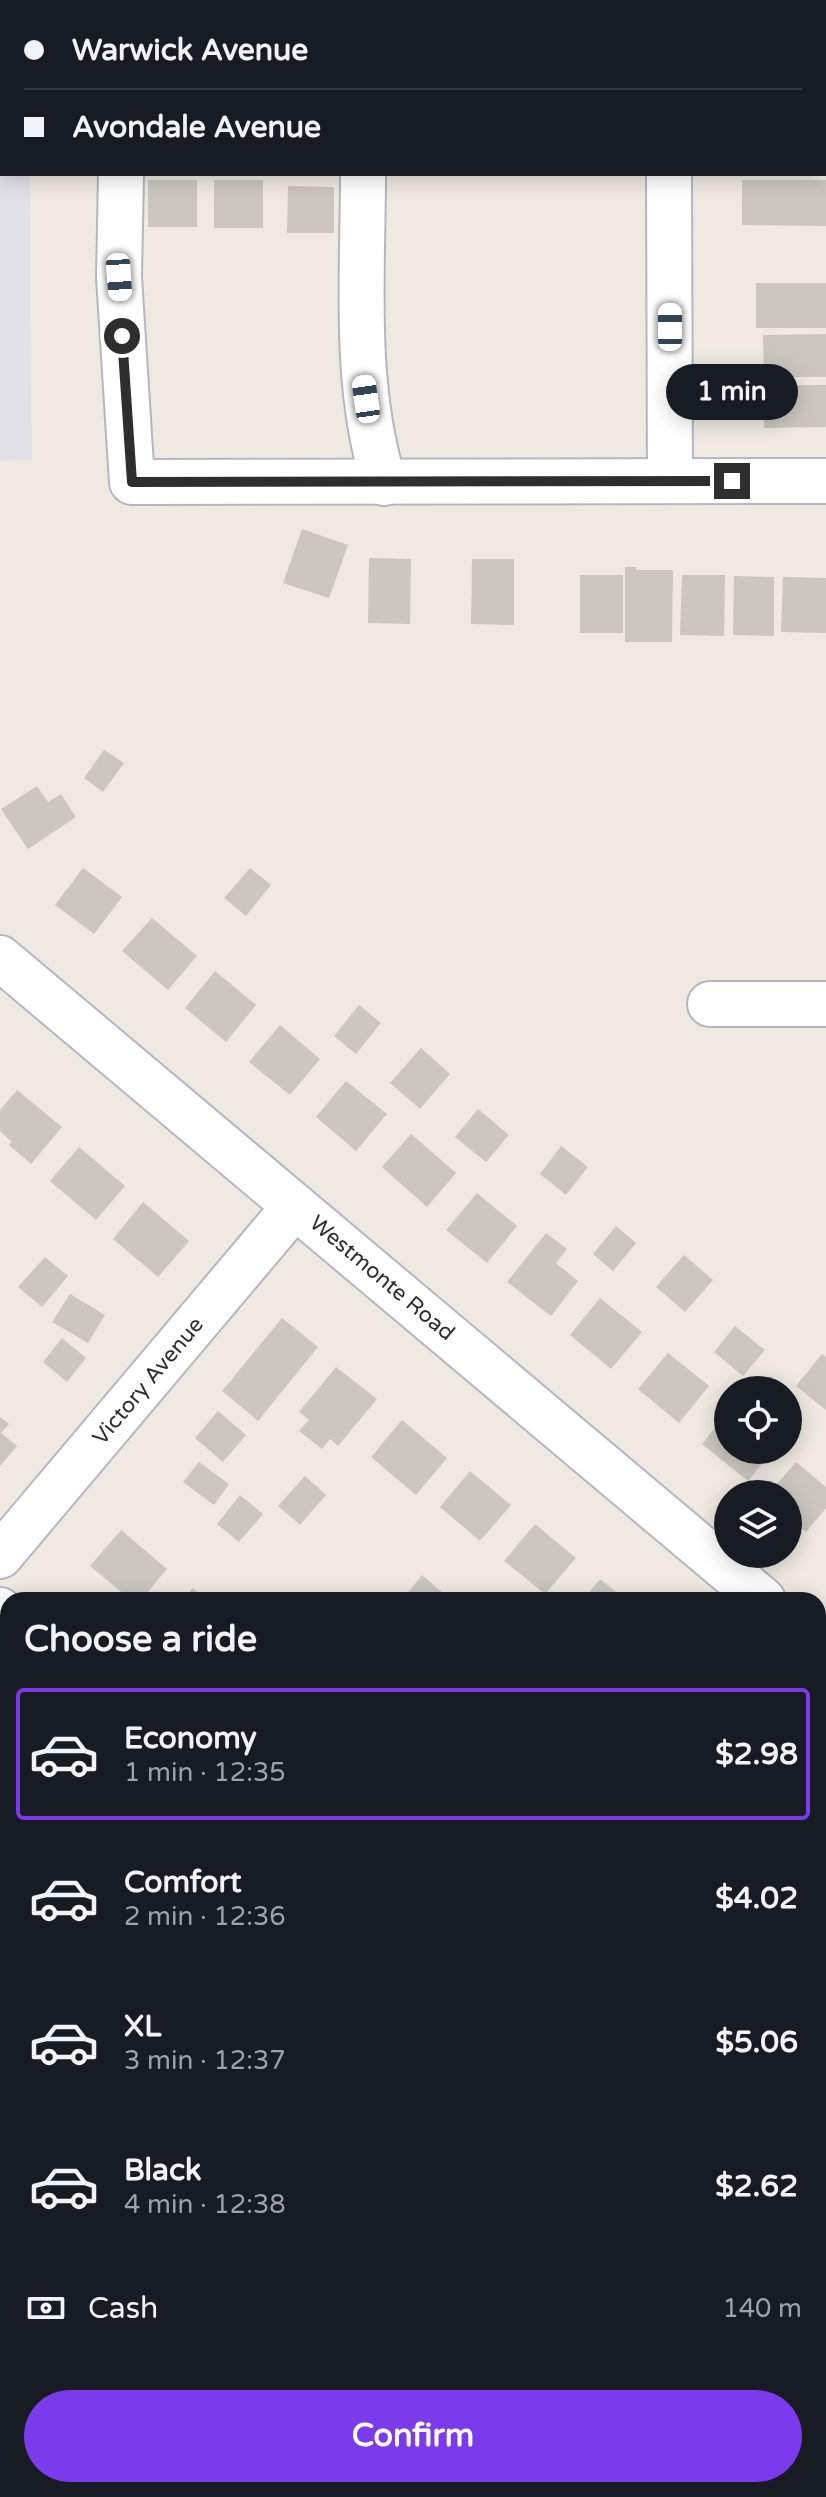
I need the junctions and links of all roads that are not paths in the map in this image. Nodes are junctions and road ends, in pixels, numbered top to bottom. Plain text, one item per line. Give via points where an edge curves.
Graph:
1 (121, 176) edge
2 (363, 176) edge
3 (669, 176) edge
4 (670, 481) junction
5 (826, 481) edge
6 (384, 483) junction
7 (0, 958) edge
8 (710, 1004) dead end
9 (826, 1004) edge
10 (295, 1206) junction
11 (0, 1556) edge
12 (753, 1592) edge

1 - 6 street via 119,277 132,482
2 - 6 street via 363,374 373,449
3 - 4 street
4 - 5 street
4 - 6 street
7 - 10 street, Westmonte Road
8 - 9 street
10 - 11 street, Victory Avenue
10 - 12 street, Westmonte Road

